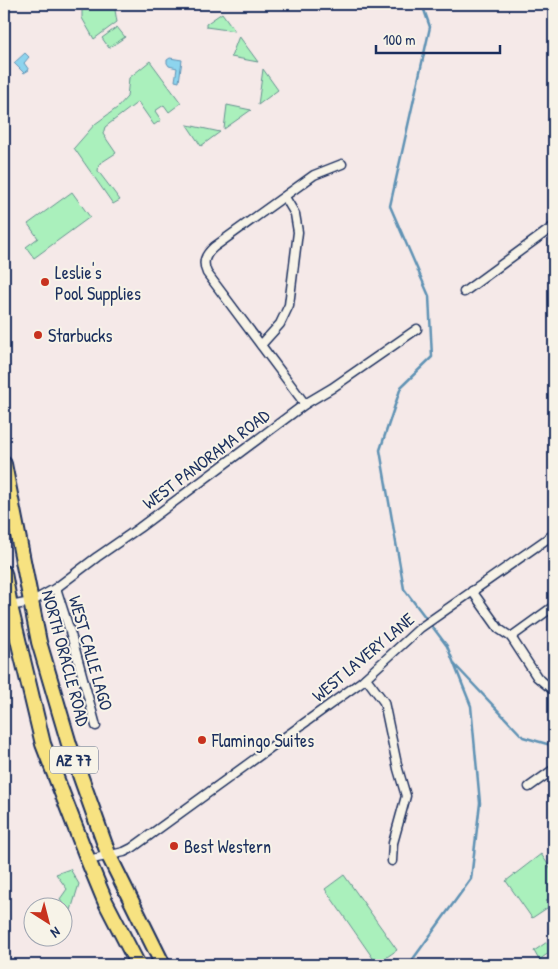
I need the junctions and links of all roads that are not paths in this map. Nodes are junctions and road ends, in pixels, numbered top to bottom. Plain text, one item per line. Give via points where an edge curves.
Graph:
1 (342, 164) dead end
2 (285, 197) junction
3 (554, 226) edge
4 (464, 292) dead end
5 (417, 329) dead end
6 (261, 344) junction
7 (305, 404) junction
8 (4, 464) edge
9 (554, 534) edge
10 (4, 573) edge
11 (56, 588) junction
12 (472, 591) junction
13 (30, 602) junction
14 (10, 606) junction
15 (554, 606) edge
16 (511, 637) junction
17 (366, 678) junction
18 (554, 690) edge
19 (96, 726) dead end
20 (554, 769) edge
21 (529, 787) dead end
22 (109, 856) junction
23 (88, 860) junction
24 (392, 861) dead end
25 (138, 965) edge
26 (163, 965) edge

1 - 2 street via 314,175
2 - 6 street via 295,214 298,232 289,305 280,324
2 - 6 street via 201,258 207,273
3 - 4 street
5 - 7 street, WEST PANORAMA ROAD
6 - 7 street
7 - 11 street, WEST PANORAMA ROAD
8 - 13 highway, NORTH ORACLE ROAD / AZ 77
9 - 12 street, WEST LAVERY LANE
10 - 14 highway, AZ 77
11 - 13 street, WEST PANORAMA ROAD
11 - 19 street, WEST CALLE LAGO
12 - 16 street via 499,629
12 - 17 street, WEST LAVERY LANE via 424,625
13 - 14 street, WEST PANORAMA ROAD
13 - 22 highway, NORTH ORACLE ROAD / AZ 77 via 69,744
14 - 23 highway, AZ 77 via 43,744
15 - 16 street
16 - 18 street via 537,677
17 - 22 street, WEST LAVERY LANE via 132,848
17 - 24 street via 384,702 406,796 393,843
20 - 21 street
22 - 23 street, WEST LAVERY LANE
22 - 26 highway, NORTH ORACLE ROAD / AZ 77
23 - 25 highway, AZ 77

